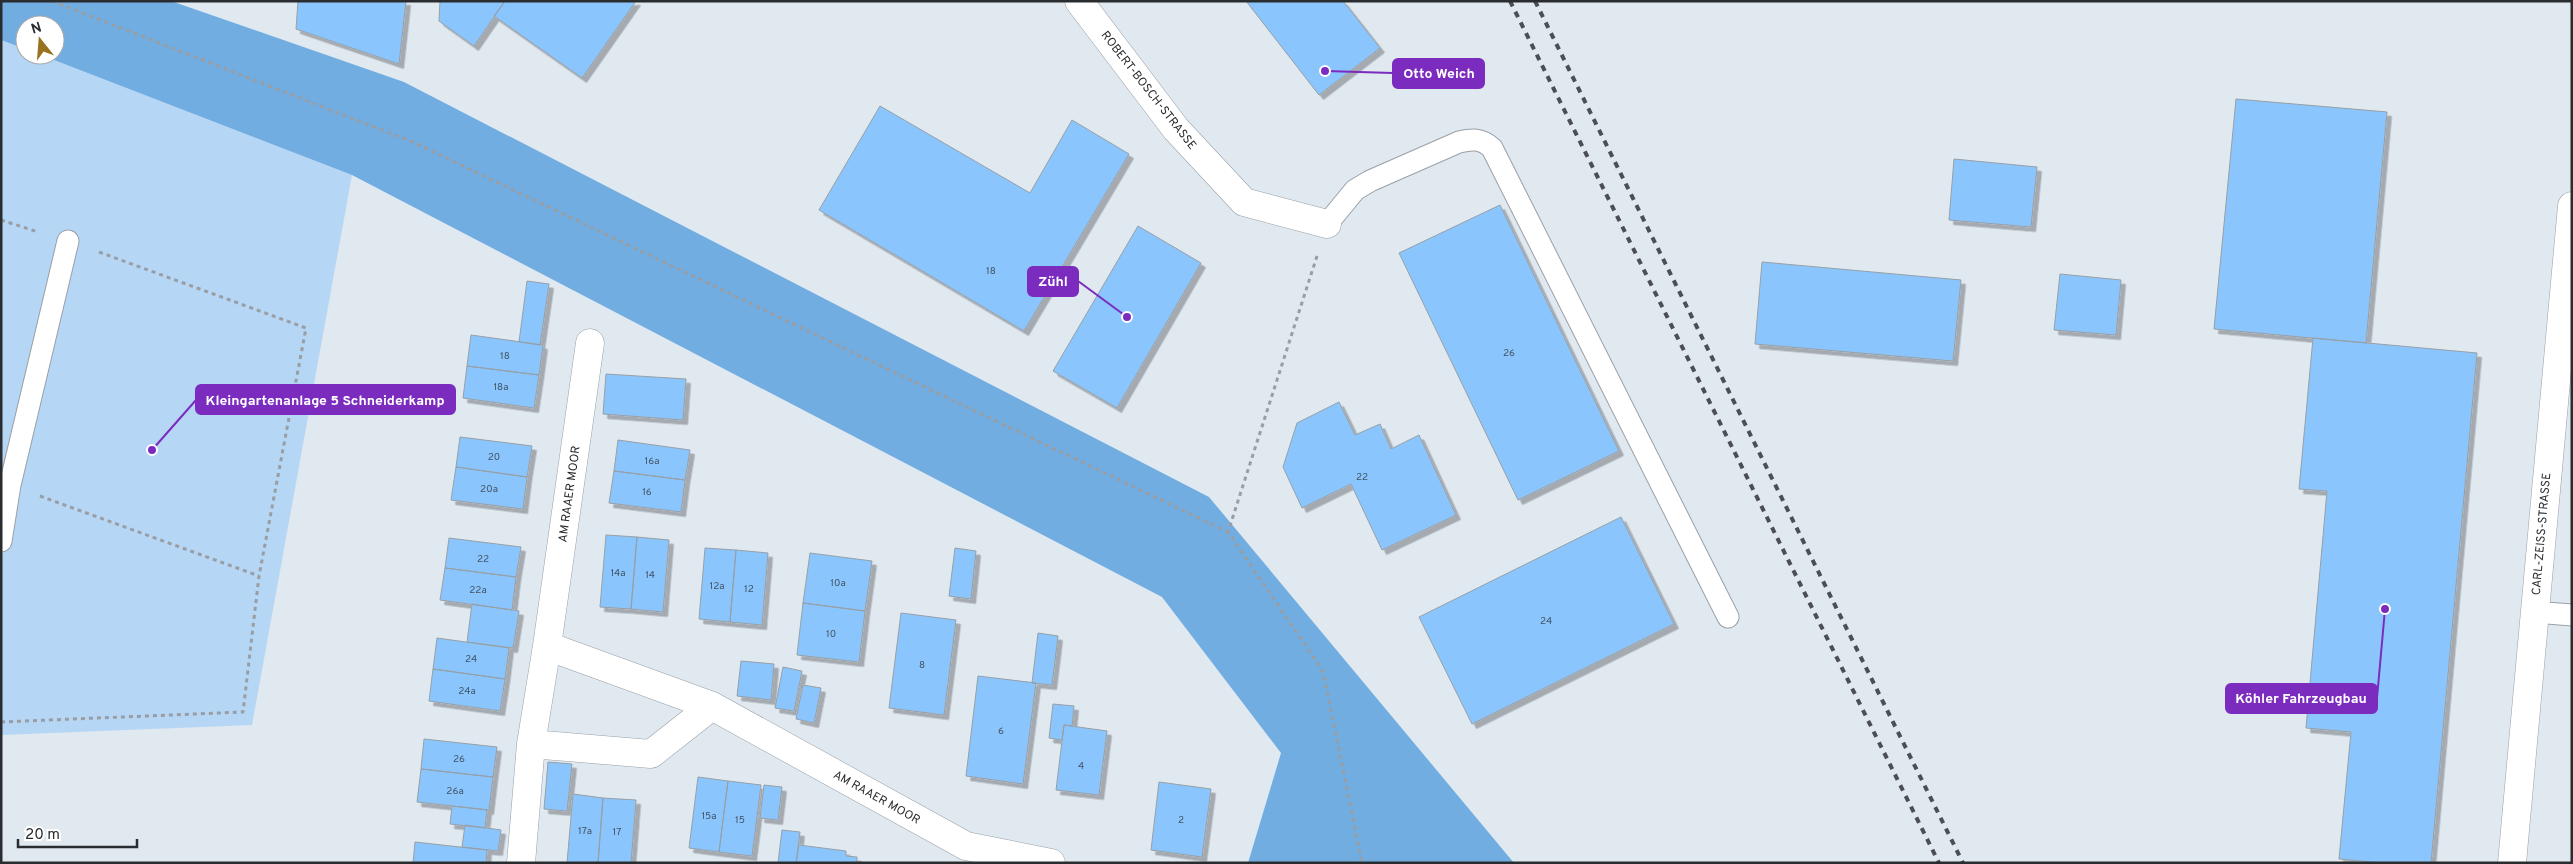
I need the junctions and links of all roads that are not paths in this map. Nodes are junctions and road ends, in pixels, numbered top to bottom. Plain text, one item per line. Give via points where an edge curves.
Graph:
1 (1079, 1) edge
2 (2572, 206) edge
3 (1327, 224) joint
4 (68, 241) road end
5 (590, 343) dead end
6 (1, 541) edge
7 (2534, 612) junction
8 (2572, 615) edge
9 (1728, 617) dead end
10 (547, 646) junction
11 (712, 706) junction
12 (532, 744) junction
13 (521, 863) edge
14 (1051, 863) edge
15 (2512, 863) edge

1 - 3 street, ROBERT-BOSCH-STRASSE via 1176,129 1244,202
2 - 7 street, CARL-ZEISS-STRASSE
3 - 9 lane via 1355,190 1370,181 1458,142 1472,139 1486,142 1492,148
4 - 6 lane via 10,485
5 - 10 street, AM RAAER MOOR
7 - 8 lane
7 - 15 street, CARL-ZEISS-STRASSE
10 - 11 street, AM RAAER MOOR
10 - 12 street, AM RAAER MOOR
11 - 12 street via 652,754
11 - 14 street, AM RAAER MOOR via 966,846
12 - 13 street, AM RAAER MOOR

